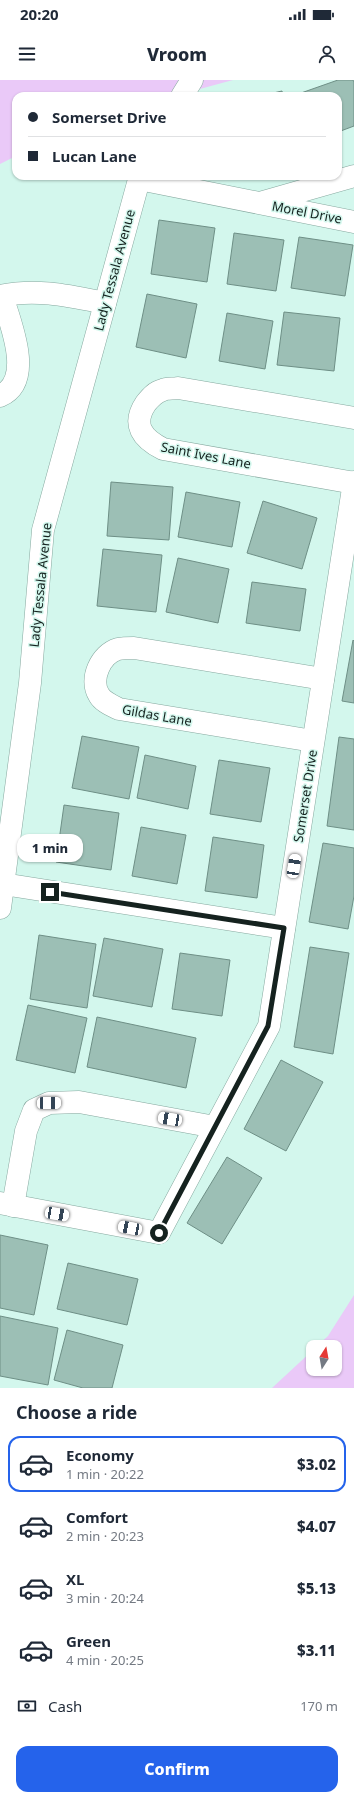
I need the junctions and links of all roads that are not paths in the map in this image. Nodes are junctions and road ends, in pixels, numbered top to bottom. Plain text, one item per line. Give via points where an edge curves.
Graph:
1 (192, 80) edge
2 (184, 92) edge
3 (354, 176) edge
4 (342, 179) edge
5 (138, 180) edge
6 (153, 180) edge
7 (340, 180) edge
8 (260, 203) junction
9 (354, 222) edge
10 (1, 296) edge
11 (105, 303) junction
12 (0, 396) edge
13 (354, 418) edge
14 (354, 482) edge
15 (323, 679) junction
16 (313, 741) junction
17 (3, 884) junction
18 (0, 908) edge
19 (284, 928) junction
20 (215, 1128) junction
21 (6, 1204) edge

1 - 2 street
3 - 4 street, Morel Drive
5 - 11 street, Lady Tessala Avenue
6 - 8 street, Morel Drive
7 - 8 street, Morel Drive
8 - 9 street, Morel Drive
10 - 11 street via 29,292 49,293
10 - 12 street via 18,350 13,385
11 - 17 street, Lady Tessala Avenue via 43,530 30,683
13 - 14 street, Saint Ives Lane via 178,388 162,390 152,395 142,410 139,425 150,443 163,449
14 - 15 street, Somerset Drive
15 - 16 street, Somerset Drive
15 - 16 street, Gildas Lane via 134,648 118,649 108,654 97,669 94,684 99,695 119,709
16 - 19 street, Somerset Drive
17 - 18 street, Lady Tessala Avenue
17 - 19 street
19 - 20 street, Somerset Drive via 268,1026
20 - 21 street, Somerset Drive via 159,1233
20 - 21 street via 79,1102 49,1103 34,1110

